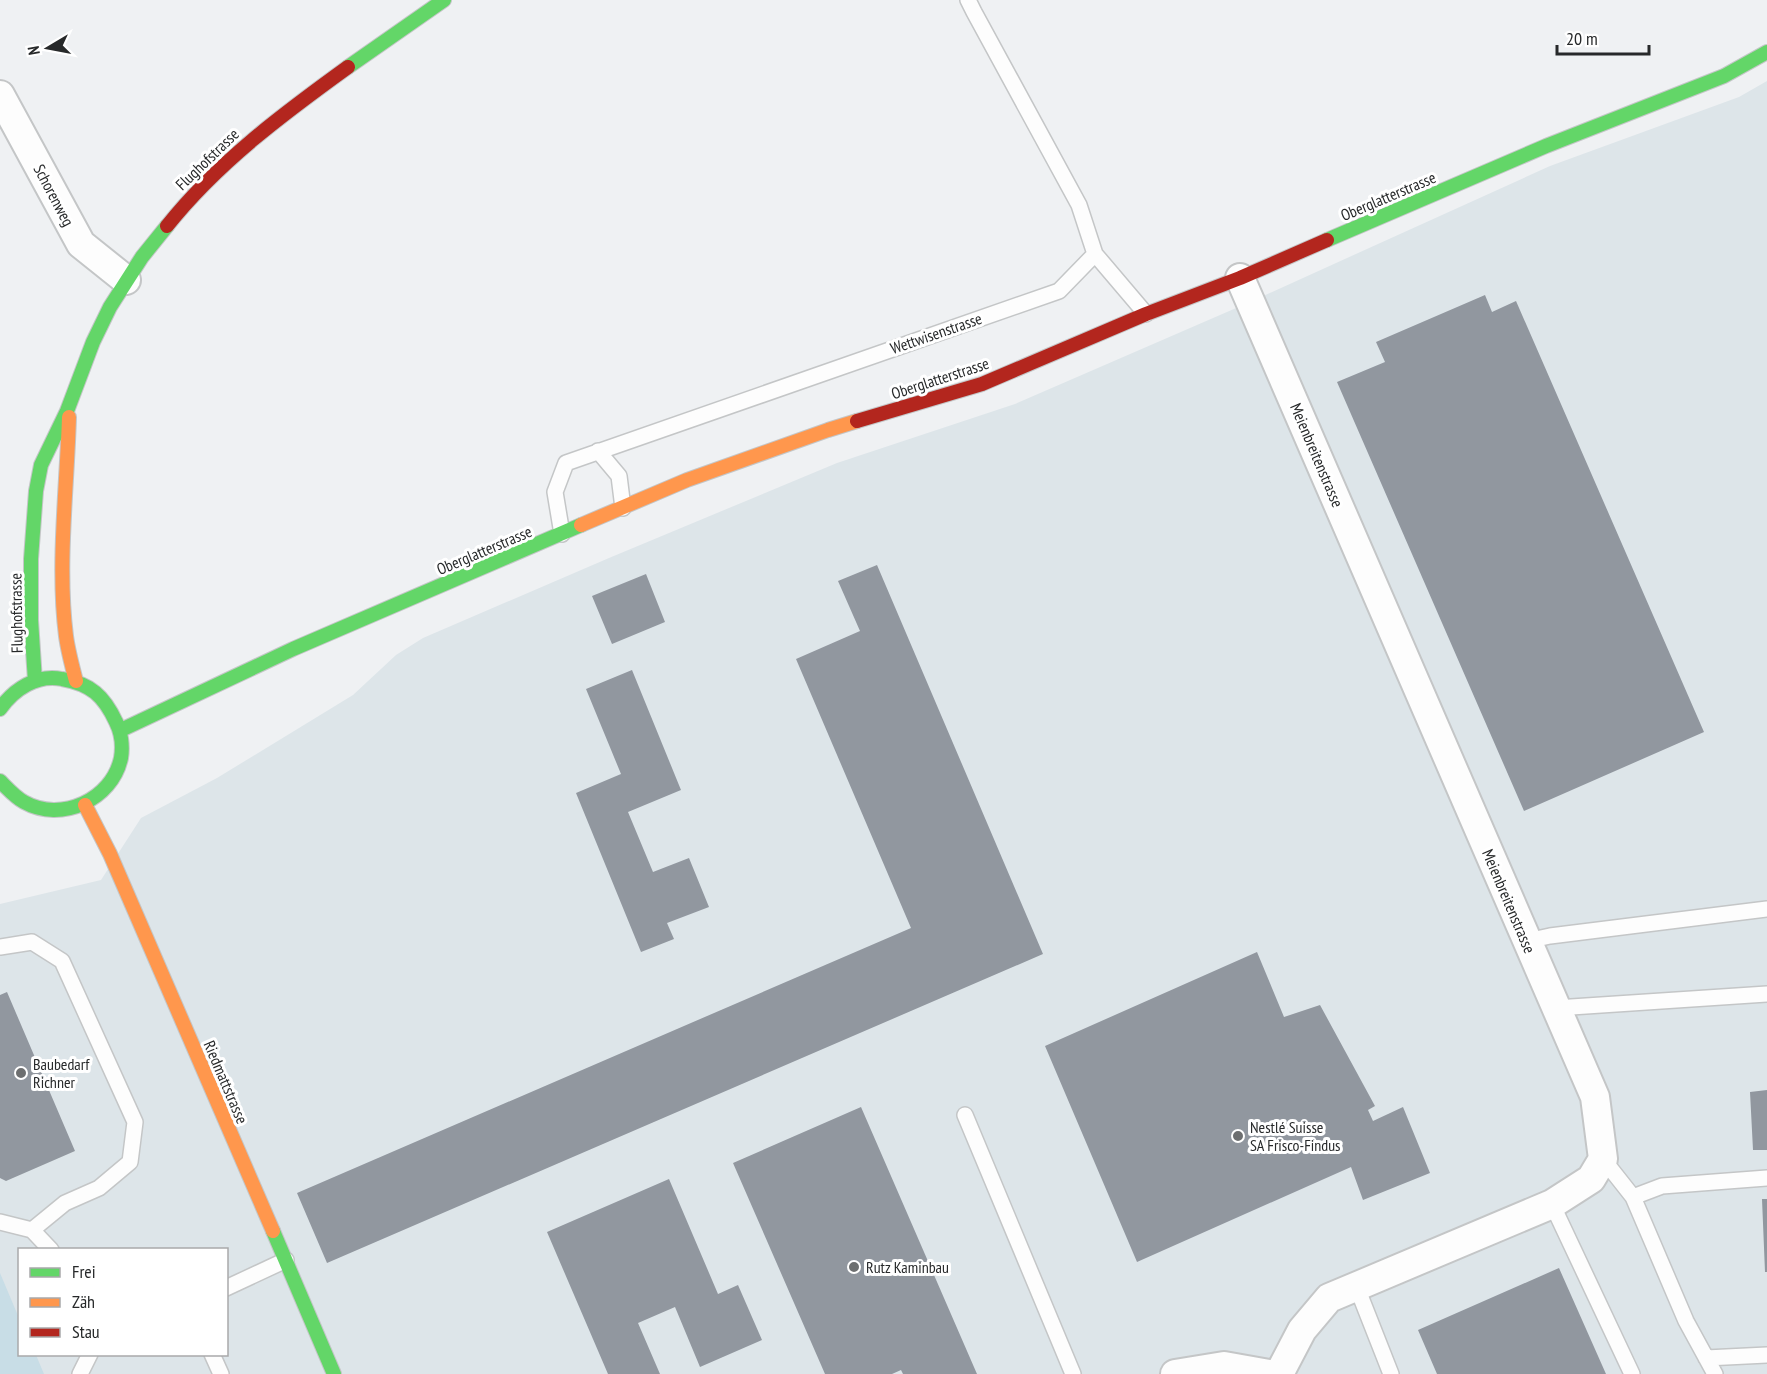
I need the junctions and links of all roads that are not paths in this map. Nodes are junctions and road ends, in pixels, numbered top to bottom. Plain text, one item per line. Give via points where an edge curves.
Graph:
1 (444, 0) edge
2 (968, 0) edge
3 (1767, 52) edge
4 (0, 95) edge
5 (1095, 254) junction
6 (1240, 278) junction
7 (126, 280) junction
8 (1146, 314) junction
9 (69, 407) junction
10 (598, 451) junction
11 (623, 508) junction
12 (562, 534) junction
13 (35, 681) junction
14 (75, 681) junction
15 (0, 709) edge
16 (121, 730) junction
17 (0, 782) edge
18 (85, 805) junction
19 (1767, 909) edge
20 (1527, 941) junction
21 (0, 947) edge
22 (1767, 993) edge
23 (1556, 1008) junction
24 (965, 1115) dead end
25 (1603, 1159) junction
26 (1767, 1178) edge
27 (1633, 1197) junction
28 (1552, 1204) junction
29 (0, 1222) edge
30 (32, 1230) junction
31 (49, 1248) edge
32 (286, 1260) junction
33 (1356, 1285) junction
34 (228, 1287) edge
35 (1767, 1355) edge
36 (89, 1356) edge
37 (213, 1356) edge
38 (1708, 1368) edge
39 (80, 1374) edge
40 (221, 1374) edge
41 (334, 1374) edge
42 (1073, 1374) edge
43 (1175, 1374) edge
44 (1269, 1374) edge
45 (1279, 1374) edge
46 (1391, 1374) edge
47 (1632, 1374) edge

1 - 7 main road, Flughofstrasse via 333,77 235,153 173,216
2 - 5 lane via 1079,206
3 - 6 main road, Oberglatterstrasse via 1724,76 1546,146
4 - 7 street, Schorenweg via 81,244
5 - 8 lane
5 - 10 lane, Wettwisenstrasse via 1059,291
6 - 8 main road, Oberglatterstrasse
6 - 20 street, Meienbreitenstrasse
7 - 9 main road, Flughofstrasse via 93,341
8 - 11 main road, Oberglatterstrasse via 982,384 828,430 687,480
9 - 13 main road, Flughofstrasse via 41,466 35,504 31,548
9 - 14 main road, Flughofstrasse via 63,564 65,629
10 - 11 lane via 619,476
10 - 12 lane, Wettwisenstrasse via 566,463 555,492
11 - 12 main road, Oberglatterstrasse
12 - 16 main road, Oberglatterstrasse via 293,649
13 - 14 main road
13 - 15 main road via 17,690
14 - 16 main road via 104,700
16 - 18 main road via 119,765 111,782
17 - 18 main road via 26,805 45,811 66,811
18 - 32 main road, Riedmattstrasse via 110,854
19 - 20 lane
20 - 23 street, Meienbreitenstrasse
21 - 30 lane via 32,942 62,961 135,1122 130,1162 99,1188 65,1203
22 - 23 lane
23 - 25 street, Meienbreitenstrasse via 1595,1097
24 - 42 lane
25 - 27 lane
25 - 28 street via 1591,1179
26 - 27 lane via 1662,1186
27 - 38 lane
28 - 33 street
28 - 47 lane
29 - 30 lane
30 - 31 lane
32 - 34 lane
32 - 41 main road, Riedmattstrasse
33 - 45 street via 1329,1298 1302,1330
33 - 46 lane
35 - 38 lane
36 - 39 lane
37 - 40 lane
43 - 44 street via 1224,1366

